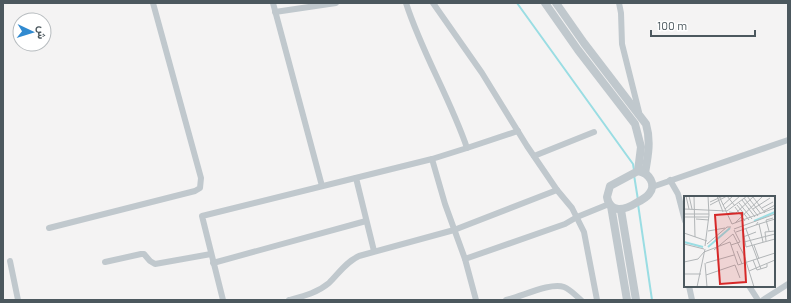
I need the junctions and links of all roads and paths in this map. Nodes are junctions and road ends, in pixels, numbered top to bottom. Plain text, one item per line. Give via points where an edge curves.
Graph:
1 (153, 3) edge
2 (273, 3) edge
3 (336, 3) edge
4 (406, 3) edge
5 (433, 3) edge
6 (545, 3) edge
7 (556, 3) edge
8 (619, 3) edge
9 (275, 12) junction
10 (639, 114) junction
11 (518, 131) junction
12 (594, 132) dead end
13 (788, 140) edge
14 (467, 148) junction
15 (534, 156) junction
16 (432, 159) junction
17 (642, 172) junction
18 (356, 178) junction
19 (670, 180) junction
20 (322, 186) junction
21 (652, 187) junction
22 (557, 190) junction
23 (610, 205) junction
24 (621, 210) junction
25 (684, 213) edge
26 (577, 217) junction
27 (366, 221) junction
28 (49, 228) dead end
29 (454, 230) junction
30 (374, 251) junction
31 (212, 254) junction
32 (465, 259) junction
33 (10, 261) dead end
34 (105, 262) dead end
35 (213, 263) junction
36 (788, 284) edge
37 (689, 287) edge
38 (749, 287) edge
39 (517, 299) edge
40 (18, 300) edge
41 (223, 300) edge
42 (289, 300) edge
43 (476, 300) edge
44 (506, 300) edge
45 (581, 300) edge
46 (597, 300) edge
47 (627, 300) edge
48 (636, 300) edge
49 (692, 300) edge
50 (758, 300) edge
51 (763, 300) edge

1 - 28 street via 201,178 200,188
2 - 9 street
3 - 9 street
4 - 14 street
5 - 11 street via 482,73
6 - 17 street via 635,124 641,147
7 - 10 street via 584,44
8 - 10 street via 622,44
9 - 20 street
10 - 17 street via 646,124 649,135
11 - 14 street
11 - 15 street
12 - 15 street
13 - 19 street
14 - 16 street
15 - 22 street
16 - 18 street
16 - 29 street
17 - 21 street via 651,179
17 - 23 street via 610,186 607,193
18 - 20 street
18 - 27 street
19 - 21 street
19 - 25 street
20 - 31 street via 202,216
21 - 24 street via 647,197
22 - 26 street
22 - 29 street
23 - 24 street
23 - 26 street
23 - 47 street
24 - 48 street
26 - 32 street via 565,224
26 - 46 street via 587,243
27 - 30 street
27 - 35 street
29 - 30 street
29 - 32 street
30 - 42 street via 351,260 329,283 317,291
31 - 34 street via 155,264 146,255 141,254
31 - 35 street
32 - 43 street
33 - 40 street
35 - 41 street
36 - 51 street
37 - 49 street
38 - 50 street
39 - 44 street
39 - 45 street via 560,286 566,287

